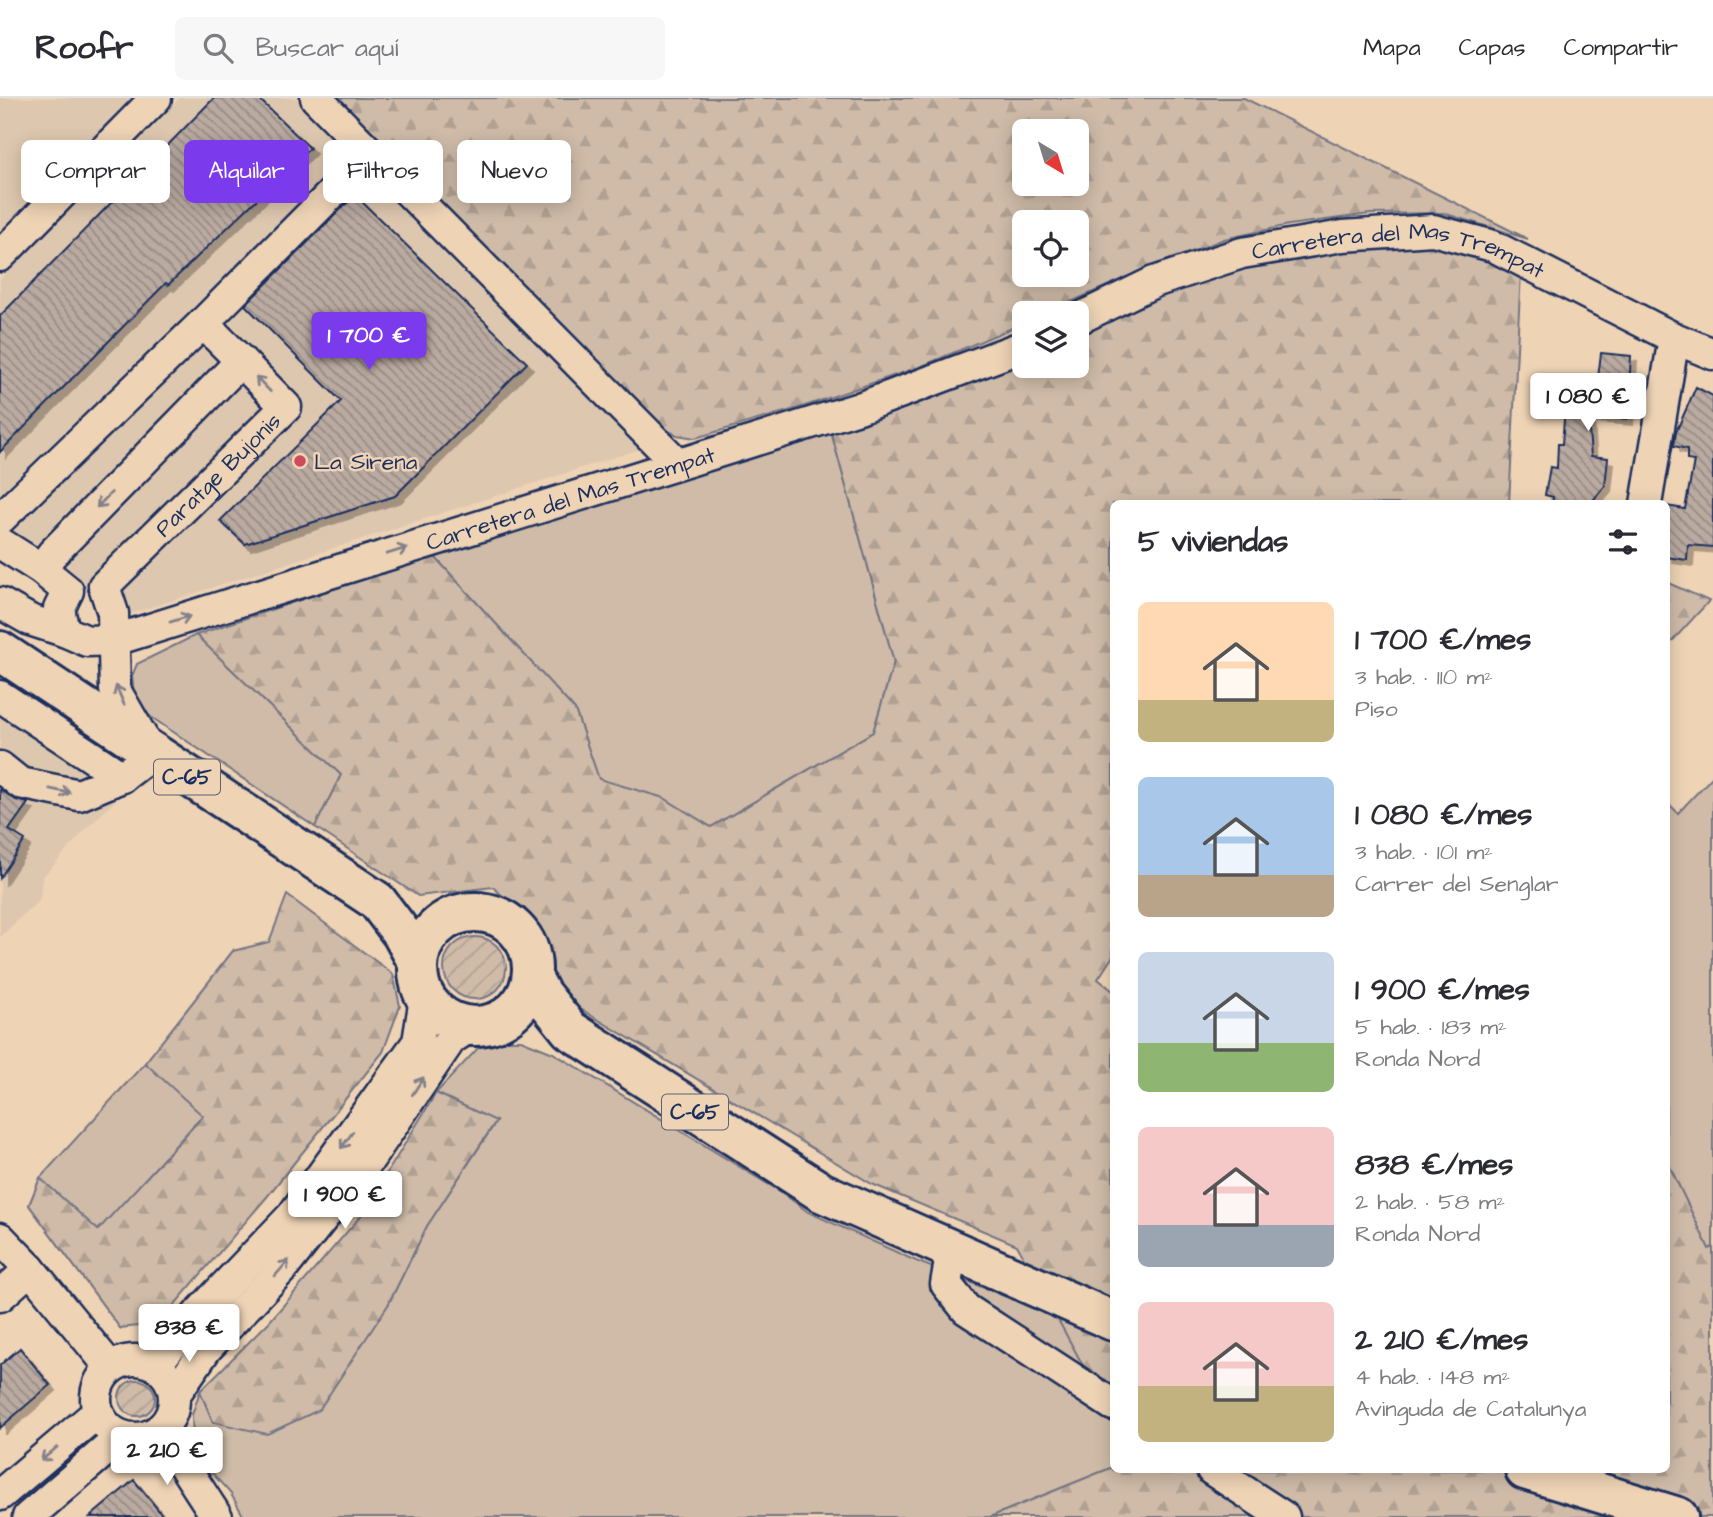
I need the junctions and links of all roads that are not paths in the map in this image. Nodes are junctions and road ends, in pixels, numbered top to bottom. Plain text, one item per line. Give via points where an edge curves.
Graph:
1 (156, 98) edge
2 (316, 98) edge
3 (358, 140) edge
4 (323, 202) edge
5 (420, 203) edge
6 (0, 256) edge
7 (1089, 314) edge
8 (203, 323) junction
9 (1674, 338) junction
10 (1012, 351) edge
11 (1713, 354) edge
12 (241, 361) junction
13 (678, 464) junction
14 (1647, 500) edge
15 (0, 519) edge
16 (0, 543) edge
17 (41, 569) junction
18 (104, 586) junction
19 (68, 591) junction
20 (0, 603) edge
21 (89, 637) junction
22 (0, 651) edge
23 (0, 696) edge
24 (152, 754) junction
25 (0, 767) edge
26 (122, 777) junction
27 (377, 901) junction
28 (447, 919) junction
29 (533, 977) junction
30 (422, 980) junction
31 (487, 1023) junction
32 (570, 1030) junction
33 (0, 1238) edge
34 (952, 1249) junction
35 (30, 1269) junction
36 (0, 1296) edge
37 (1110, 1320) edge
38 (155, 1365) junction
39 (111, 1368) junction
40 (174, 1394) junction
41 (1110, 1403) edge
42 (98, 1412) junction
43 (160, 1429) junction
44 (122, 1436) junction
45 (1217, 1473) edge
46 (1535, 1473) edge
47 (0, 1495) edge
48 (27, 1517) edge
49 (217, 1517) edge
50 (1284, 1517) edge
51 (1678, 1517) edge

1 - 6 street
2 - 3 street
4 - 8 street
5 - 13 street
7 - 9 street, Carretera del Mas Trempat via 1154,282 1242,253 1343,236 1433,230 1493,246
8 - 12 street, Paratge Bujonis
8 - 15 street
9 - 11 street, Carretera del Mas Trempat
9 - 14 street
10 - 13 street, Carretera del Mas Trempat via 859,408
12 -> 17 street
18 -> 12 street, Paratge Bujonis via 285,407
21 -> 13 street, Carretera del Mas Trempat
16 - 17 street
17 - 19 street
18 - 19 street
18 - 21 street via 113,613
19 - 21 street via 59,608
20 - 21 street via 30,620
24 -> 21 street
22 - 24 main road, C-65
23 - 26 street
24 - 26 street
24 - 27 main road, C-65
25 -> 26 street via 20,783 79,795
27 - 28 main road, C-65
27 - 30 main road, C-65 via 402,933
28 - 29 main road via 464,912 483,912 515,927 526,942
28 - 30 main road via 423,945
29 - 31 main road via 522,1002
29 - 32 main road, C-65
30 - 31 main road via 437,1012 453,1022
30 -> 38 street via 418,1042 292,1216
31 - 32 main road, C-65
40 -> 31 street via 206,1349 283,1268 368,1161 451,1039
32 - 34 main road, C-65 via 821,1192
33 - 35 street
34 - 37 main road, C-65
34 - 41 street via 946,1284 966,1309
35 - 36 street
35 - 39 street
38 - 39 street via 132,1359
38 - 40 street via 165,1372
39 - 42 street via 97,1388
40 - 43 street via 174,1407
42 - 44 street via 104,1423
42 -> 47 street
43 - 44 street via 148,1436
43 - 49 street
44 - 48 street
45 - 50 street
46 - 51 main road

